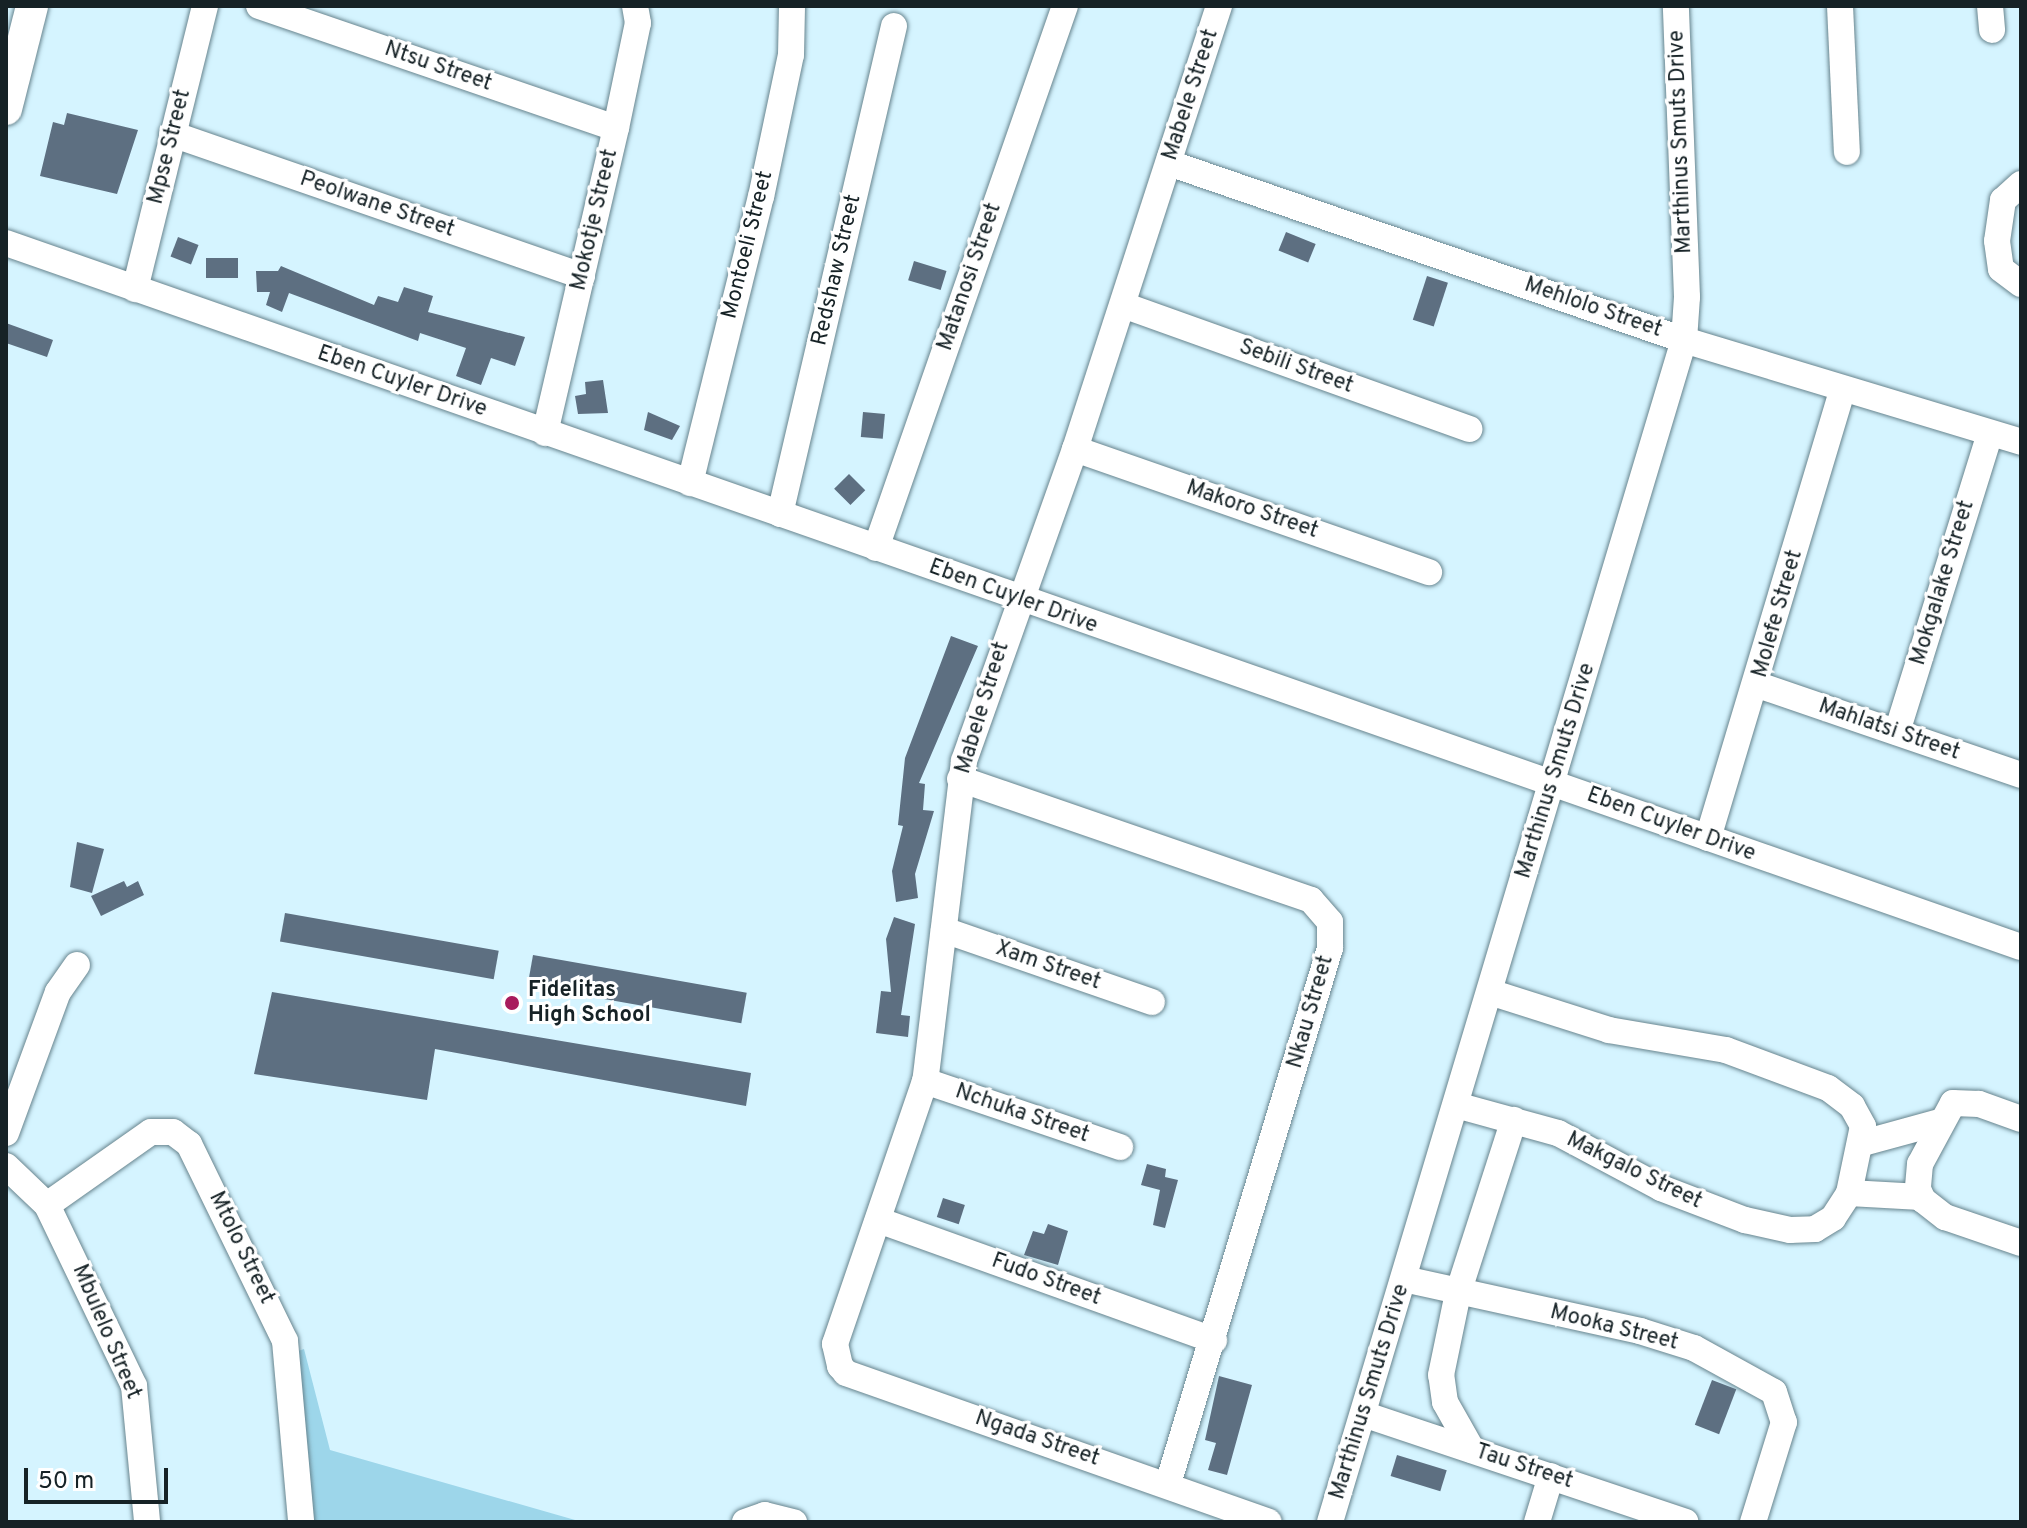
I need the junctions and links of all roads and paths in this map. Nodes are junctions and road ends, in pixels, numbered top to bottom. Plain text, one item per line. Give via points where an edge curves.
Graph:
1 (32, 6) edge
2 (205, 6) edge
3 (259, 6) edge
4 (635, 6) edge
5 (792, 6) edge
6 (1065, 6) edge
7 (1219, 6) edge
8 (1676, 6) edge
9 (1840, 6) edge
10 (894, 26) dead end
11 (6, 109) edge
12 (616, 128) junction
13 (172, 134) junction
14 (1847, 152) dead end
15 (1169, 163) junction
16 (2021, 184) edge
17 (6, 243) edge
18 (582, 276) junction
19 (2021, 284) edge
20 (135, 289) junction
21 (1123, 305) junction
22 (1684, 340) junction
23 (1843, 389) junction
24 (1469, 429) dead end
25 (545, 433) junction
26 (1990, 433) junction
27 (2021, 442) edge
28 (1075, 449) junction
29 (690, 483) junction
30 (780, 514) junction
31 (876, 548) junction
32 (1429, 572) dead end
33 (1018, 599) junction
34 (1758, 685) junction
35 (1897, 732) junction
36 (2021, 775) edge
37 (960, 779) junction
38 (1553, 783) junction
39 (1708, 838) junction
40 (944, 930) junction
41 (2021, 947) edge
42 (77, 965) dead end
43 (1490, 992) junction
44 (1152, 1002) dead end
45 (925, 1081) junction
46 (1456, 1105) junction
47 (2021, 1119) edge
48 (1514, 1120) junction
49 (1940, 1122) junction
50 (6, 1133) edge
51 (1863, 1143) junction
52 (1120, 1147) dead end
53 (6, 1166) edge
54 (1849, 1193) junction
55 (1921, 1197) junction
56 (47, 1205) junction
57 (878, 1220) junction
58 (2021, 1243) edge
59 (1404, 1279) junction
60 (1458, 1293) junction
61 (837, 1333) joint
62 (1214, 1340) junction
63 (1363, 1414) junction
64 (1472, 1450) junction
65 (1551, 1476) junction
66 (1168, 1484) junction
67 (147, 1522) edge
68 (301, 1522) edge
69 (745, 1522) edge
70 (794, 1522) edge
71 (1268, 1522) edge
72 (1330, 1522) edge
73 (1537, 1522) edge
74 (1685, 1522) edge
75 (1753, 1522) edge

1 - 11 main road
2 - 13 street, Mpse Street
3 - 12 street, Ntsu Street
4 - 12 street, Mokotje Street via 638,23
5 - 29 street, Montoeli Street via 791,55 761,197
6 - 31 street, Matanosi Street
7 - 15 street, Mabele Street
8 - 22 street, Marthinus Smuts Drive
9 - 14 street
10 - 30 street, Redshaw Street
12 - 18 street, Mokotje Street
13 - 18 street, Peolwane Street
13 - 20 street, Mpse Street
15 - 21 street, Mabele Street
15 - 22 street, Mehlolo Street
16 - 19 street via 2003,200 1997,241 2001,269
17 - 20 street, Eben Cuyler Drive
18 - 25 street, Mokotje Street
20 - 25 street, Eben Cuyler Drive
21 - 24 street, Sebili Street
21 - 28 street, Mabele Street
22 - 23 street, Mehlolo Street
22 - 38 street, Marthinus Smuts Drive
23 - 26 street, Mehlolo Street
23 - 34 street, Molefe Street
25 - 29 street, Eben Cuyler Drive
26 - 27 street, Mehlolo Street
26 - 35 street, Mokgalake Street
28 - 32 street, Makoro Street
28 - 33 street, Mabele Street
29 - 30 street, Eben Cuyler Drive
30 - 31 street, Eben Cuyler Drive
31 - 33 street, Eben Cuyler Drive
33 - 37 street, Mabele Street
33 - 38 street, Eben Cuyler Drive
34 - 35 street, Mahlatsi Street
34 - 39 street, Molefe Street
35 - 36 street, Mahlatsi Street
37 - 40 street, Mabele Street
37 - 62 street, Nkau Street via 1311,900 1328,916 1330,948
38 - 39 street, Eben Cuyler Drive
38 - 43 street, Marthinus Smuts Drive
39 - 41 street, Eben Cuyler Drive
40 - 44 street, Xam Street
40 - 45 street, Mabele Street
42 - 50 street via 58,992
43 - 46 street, Marthinus Smuts Drive
43 - 51 street via 1609,1030 1726,1050 1828,1088 1857,1113
45 - 52 street, Nchuka Street
45 - 57 street, Mabele Street
46 - 48 street, Makgalo Street
46 - 59 street, Marthinus Smuts Drive
47 - 49 street via 1965,1101 1953,1103
48 - 54 street, Makgalo Street via 1577,1142 1701,1206 1790,1230 1826,1225
48 - 60 street
49 - 51 street
49 - 55 street via 1920,1164
51 - 54 street, Makgalo Street
53 - 56 street, Mbulelo Street
54 - 55 street
55 - 58 street via 1945,1217
56 - 67 street, Mbulelo Street via 134,1386
56 - 68 street, Mtolo Street via 151,1132 173,1132 189,1144 285,1341
57 - 61 street, Mabele Street
57 - 62 street, Fudo Street
59 - 60 street, Mooka Street
59 - 63 street, Marthinus Smuts Drive
60 - 64 street via 1441,1375 1445,1402
60 - 75 street, Mooka Street via 1640,1331 1694,1348 1774,1392 1784,1422
61 - 66 street, Ngada Street via 836,1355 846,1373
62 - 66 street, Nkau Street
63 - 64 street, Tau Street
63 - 72 street, Marthinus Smuts Drive
64 - 65 street, Tau Street
65 - 73 street
65 - 74 street, Tau Street
66 - 71 street, Ngada Street
69 - 70 street via 765,1515

